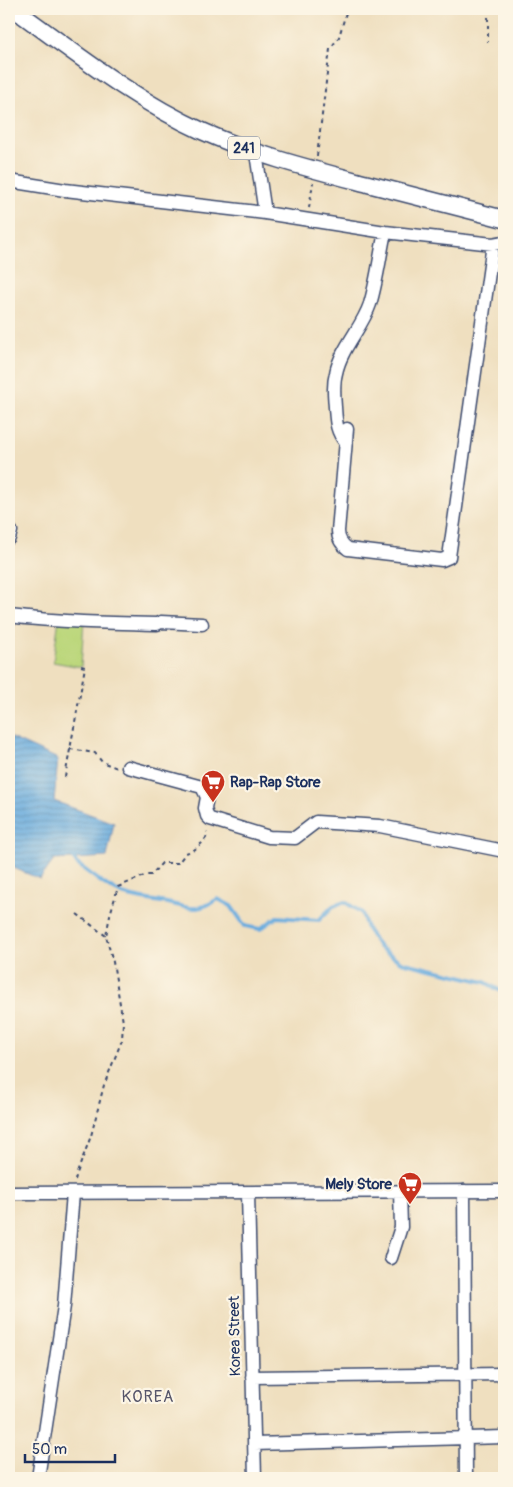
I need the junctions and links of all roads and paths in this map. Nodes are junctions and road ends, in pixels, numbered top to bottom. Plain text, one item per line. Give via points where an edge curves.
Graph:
1 (14, 9) edge
2 (347, 9) edge
3 (488, 9) edge
4 (488, 42) dead end
5 (256, 153) junction
6 (316, 170) junction
7 (9, 181) edge
8 (265, 214) junction
9 (504, 219) edge
10 (308, 220) junction
11 (385, 232) junction
12 (499, 243) edge
13 (347, 429) dead end
14 (346, 443) junction
15 (9, 616) edge
16 (202, 624) dead end
17 (81, 666) dead end
18 (70, 748) junction
19 (128, 767) joint
20 (65, 777) dead end
21 (210, 819) junction
22 (504, 851) edge
23 (77, 914) dead end
24 (106, 936) junction
25 (400, 1191) junction
26 (464, 1191) junction
27 (504, 1191) edge
28 (9, 1193) edge
29 (73, 1193) junction
30 (248, 1193) junction
31 (391, 1258) dead end
32 (466, 1373) junction
33 (504, 1374) edge
34 (252, 1377) junction
35 (466, 1437) junction
36 (504, 1437) edge
37 (254, 1444) junction
38 (38, 1478) edge
39 (255, 1478) edge
40 (466, 1478) edge

1 - 5 main road, 241 via 151,104 200,130
2 - 6 path via 339,37 330,49
3 - 4 path
5 - 6 main road, 241
5 - 8 street
6 - 9 main road, 241
6 - 10 path
7 - 8 street
8 - 10 street
10 - 11 street
11 - 12 street
11 - 14 street via 370,302 336,371 336,426
12 - 14 street via 449,557 442,560 343,546 338,531
13 - 14 street
15 - 16 street via 73,622
17 - 18 path via 85,666
18 - 19 path via 94,754 116,768
18 - 20 path
19 - 21 street via 202,787 207,797 205,813
21 - 22 street via 269,837 295,838 316,822 325,822 380,826
21 - 24 path via 206,838 178,863 162,864 151,875 118,887
23 - 24 path
24 - 29 path via 123,1022 122,1040 104,1084
25 - 26 street
25 - 30 street
25 - 31 street via 401,1227
26 - 27 street
26 - 32 street
28 - 29 street
29 - 30 street
29 - 38 street via 64,1306
30 - 34 street, Korea Street
32 - 33 street
32 - 34 street
32 - 35 street
34 - 37 street, Korea Street
35 - 36 street
35 - 37 street
35 - 40 street
37 - 39 street, Korea Street

